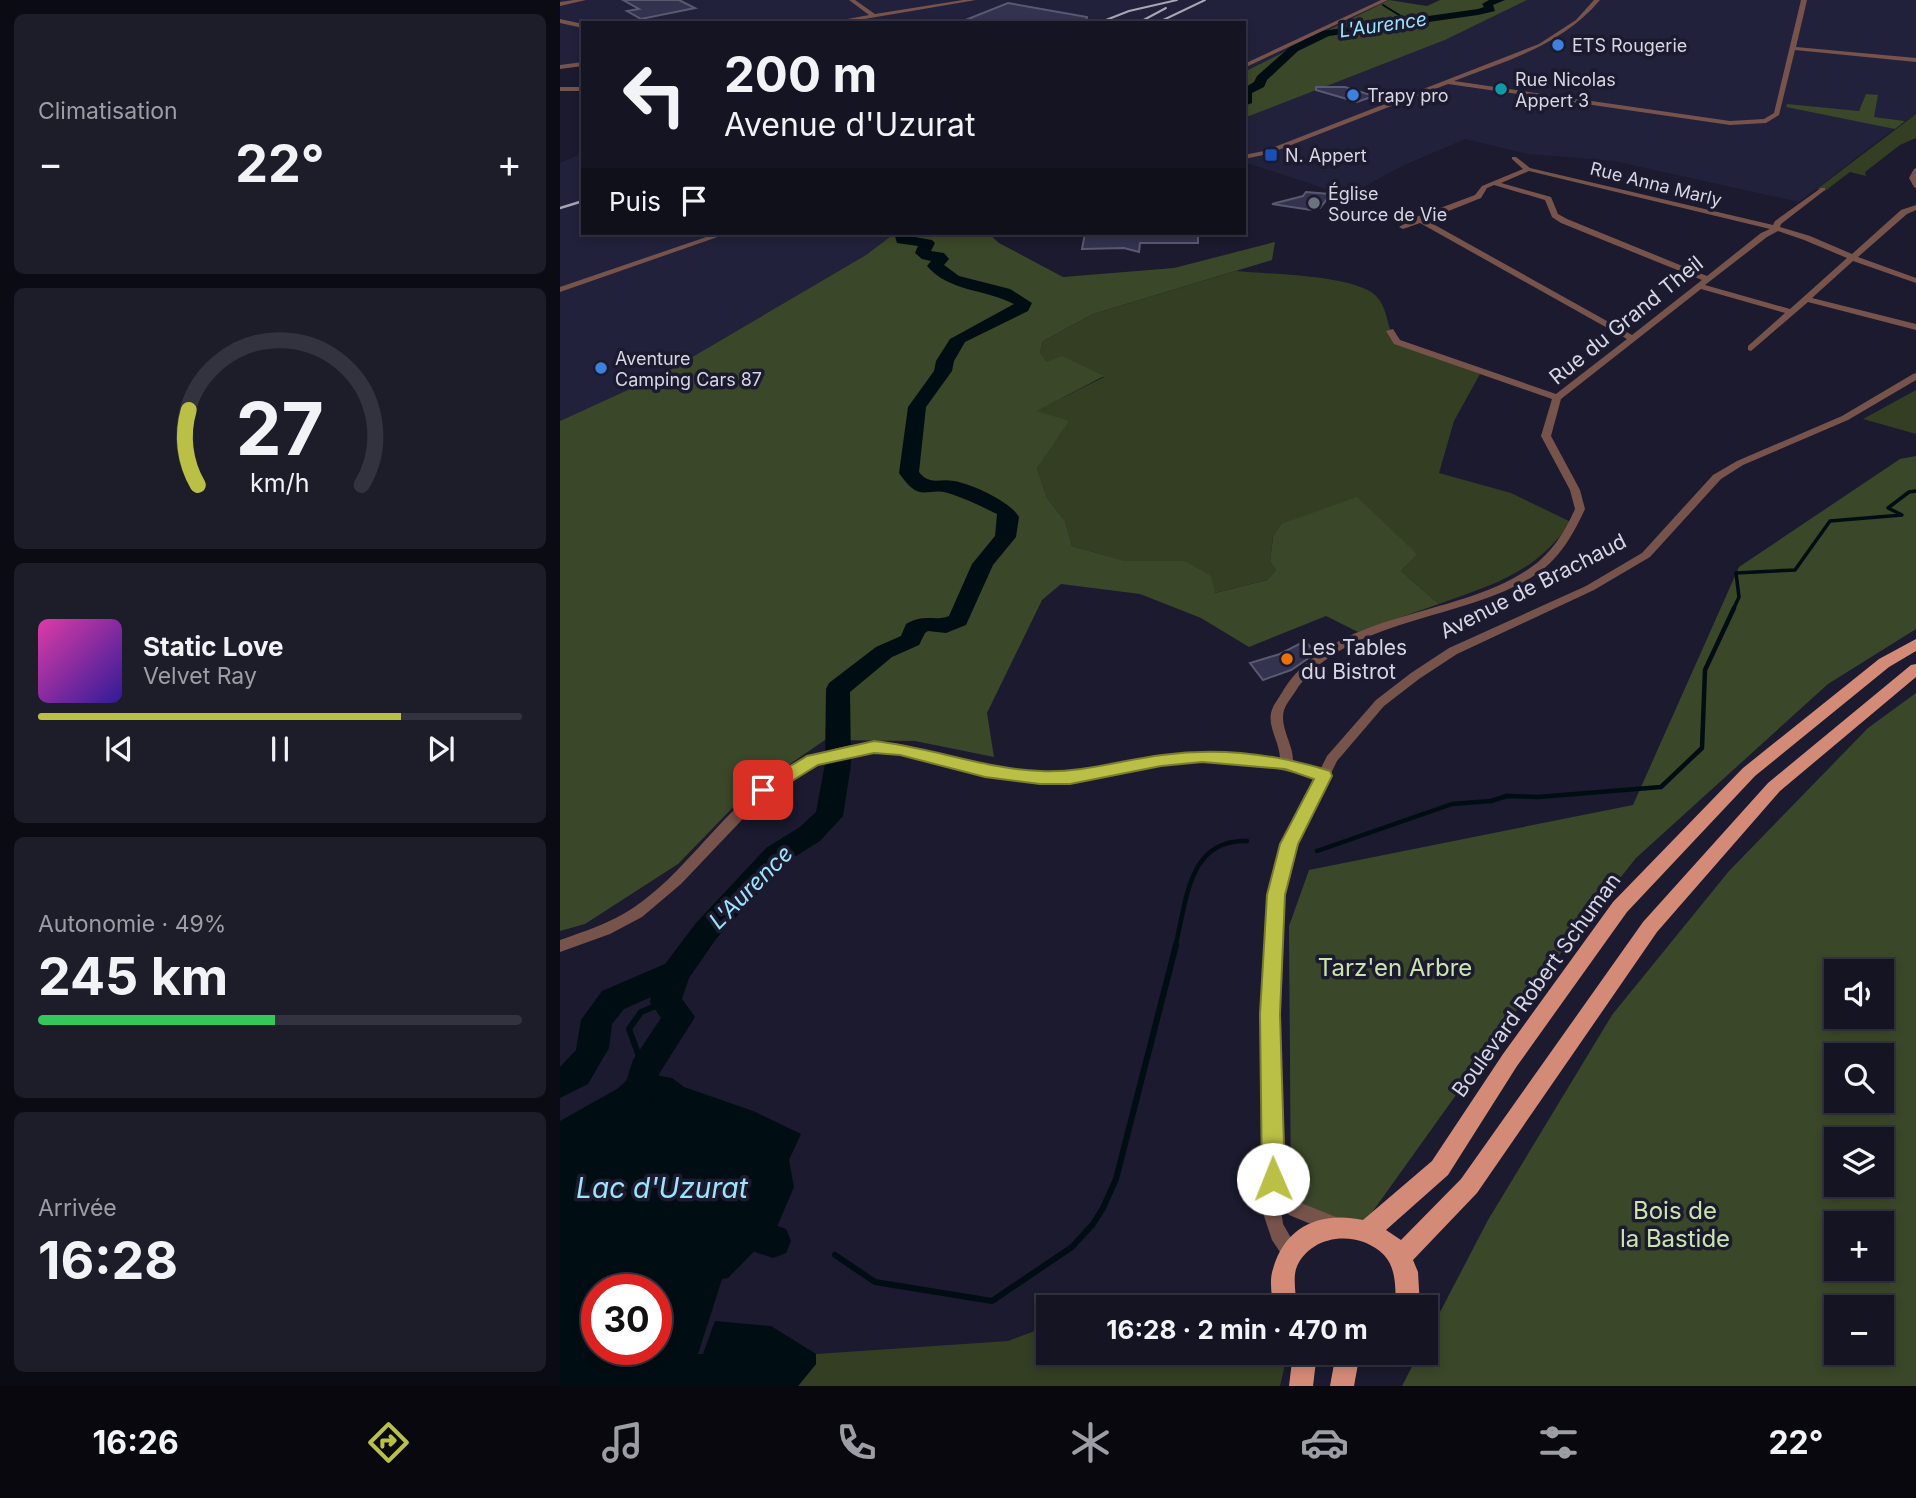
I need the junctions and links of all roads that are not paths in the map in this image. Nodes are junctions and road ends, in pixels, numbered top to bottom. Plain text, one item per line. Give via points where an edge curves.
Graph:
1 (583, 0) edge
2 (852, 0) edge
3 (973, 0) edge
4 (1379, 0) edge
5 (1385, 0) edge
6 (1597, 0) edge
7 (1804, 0) edge
8 (560, 4) edge
9 (874, 16) junction
10 (560, 21) edge
11 (842, 21) edge
12 (581, 26) edge
13 (1792, 47) junction
14 (1916, 61) edge
15 (581, 64) edge
16 (1246, 64) edge
17 (1246, 64) edge
18 (560, 67) edge
19 (1448, 82) junction
20 (560, 89) edge
21 (581, 89) edge
22 (1246, 157) edge
23 (1514, 158) dead end
24 (1528, 169) junction
25 (1916, 170) edge
26 (1494, 183) junction
27 (1916, 186) edge
28 (1823, 189) dead end
29 (1916, 207) edge
30 (1419, 219) junction
31 (1403, 227) dead end
32 (1775, 230) junction
33 (718, 235) edge
34 (1852, 258) junction
35 (1708, 279) junction
36 (1916, 281) edge
37 (1699, 286) junction
38 (560, 290) edge
39 (1806, 299) junction
40 (1790, 312) junction
41 (1916, 327) edge
42 (1390, 331) dead end
43 (1631, 338) junction
44 (1751, 348) dead end
45 (1916, 376) edge
46 (1557, 398) junction
47 (1916, 644) edge
48 (1916, 668) edge
49 (1286, 763) junction
50 (1324, 776) junction
51 (560, 946) edge
52 (1273, 1179) junction
53 (1335, 1225) junction
54 (1368, 1230) junction
55 (1290, 1252) junction
56 (1399, 1257) junction
57 (1282, 1295) edge
58 (1410, 1295) edge
59 (1304, 1365) edge
60 (1346, 1365) edge
61 (1301, 1386) edge
62 (1342, 1386) edge

1 - 8 street
2 - 9 street
3 - 9 street
4 - 16 street
5 - 17 street
6 - 19 street via 1578,21 1541,45
7 - 13 street
9 - 11 street
10 - 12 street
13 - 14 street
13 - 19 street via 1777,114 1754,123
15 - 18 street
19 - 22 street via 1266,153
20 - 21 street
23 - 24 street, Rue Anna Marly
24 - 26 street
24 - 32 street, Rue Anna Marly
25 - 27 street via 1912,178
26 - 30 street via 1478,196
26 - 35 street via 1548,200 1555,215 1564,221
28 - 32 street, Rue du Grand Theil
29 - 34 street via 1903,212
30 - 31 street
30 - 43 street
32 - 34 street, Rue Anna Marly
32 - 35 street, Rue du Grand Theil
33 - 38 street
34 - 36 street, Rue Anna Marly via 1886,274
34 - 39 street
35 - 37 street, Rue du Grand Theil
37 - 40 street
37 - 43 street, Rue du Grand Theil
39 - 40 street
39 - 41 street
40 - 44 street
42 - 46 street via 1397,342
43 - 46 street, Rue du Grand Theil
45 - 50 street, Avenue de Brachaud via 1845,418 1740,463 1717,477 1646,555 1590,589 1453,651 1415,676 1380,703 1332,759
46 - 49 street, Rue du Grand Theil via 1546,436 1580,509 1570,531 1534,570 1512,583 1367,632 1298,678 1277,713
47 - 54 main road, Boulevard Robert Schuman via 1884,663 1749,772 1620,907 1510,1060 1440,1168
48 - 56 main road via 1774,787 1650,927 1469,1186
49 - 50 street
49 - 51 street via 1202,756 1070,778 1040,778 985,771 888,747 821,758 763,790 645,907 623,921
50 - 52 street, Avenue de Brachaud via 1289,844 1276,895 1270,1014
52 - 53 street via 1295,1209
52 - 55 street, Avenue de Brachaud via 1273,1226
53 - 54 main road
53 - 55 main road via 1302,1239
54 - 56 main road via 1386,1241
55 - 57 main road via 1282,1271
56 - 58 main road via 1408,1275
59 - 61 main road
60 - 62 main road

